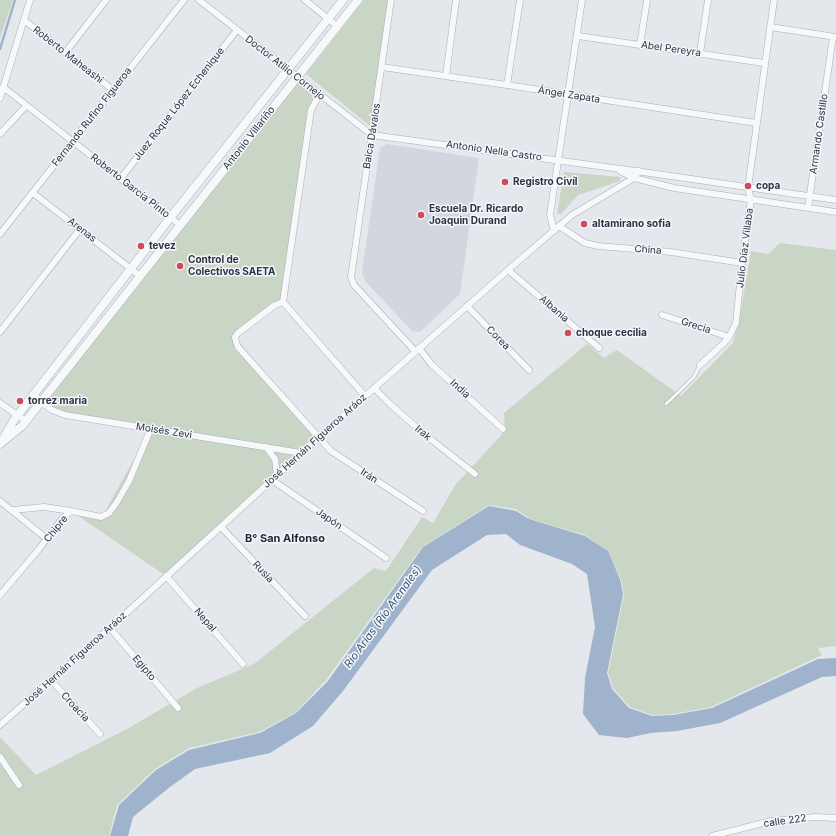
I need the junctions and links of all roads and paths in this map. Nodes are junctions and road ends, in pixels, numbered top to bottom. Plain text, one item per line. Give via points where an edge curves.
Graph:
1 (30, 0) edge
2 (106, 0) edge
3 (184, 0) edge
4 (199, 0) edge
5 (305, 0) edge
6 (343, 0) edge
7 (358, 0) edge
8 (391, 0) edge
9 (456, 0) edge
10 (520, 0) edge
11 (582, 0) edge
12 (647, 0) edge
13 (708, 0) edge
14 (774, 0) edge
15 (328, 19) junction
16 (24, 20) junction
17 (337, 26) junction
18 (770, 27) junction
19 (237, 30) junction
20 (578, 36) junction
21 (835, 37) edge
22 (640, 45) junction
23 (65, 53) junction
24 (700, 53) junction
25 (764, 64) junction
26 (382, 67) junction
27 (288, 69) junction
28 (446, 76) junction
29 (297, 77) junction
30 (507, 85) junction
31 (3, 87) junction
32 (112, 90) junction
33 (319, 94) junction
34 (569, 95) junction
35 (0, 98) edge
36 (26, 106) junction
37 (756, 123) junction
38 (0, 134) edge
39 (372, 134) junction
40 (73, 141) junction
41 (559, 160) junction
42 (615, 169) junction
43 (639, 171) junction
44 (121, 178) junction
45 (634, 178) junction
46 (748, 188) junction
47 (33, 193) junction
48 (810, 196) junction
49 (751, 200) junction
50 (836, 200) edge
51 (808, 208) junction
52 (836, 212) edge
53 (170, 218) junction
54 (180, 226) junction
55 (557, 228) junction
56 (80, 229) junction
57 (0, 234) edge
58 (742, 263) junction
59 (131, 269) junction
60 (508, 270) junction
61 (352, 271) joint
62 (140, 276) junction
63 (283, 302) junction
64 (467, 306) junction
65 (662, 315) dead end
66 (0, 332) edge
67 (729, 337) junction
68 (599, 348) dead end
69 (417, 350) junction
70 (700, 365) joint
71 (529, 370) dead end
72 (374, 388) junction
73 (34, 394) junction
74 (365, 396) junction
75 (41, 402) junction
76 (0, 404) edge
77 (666, 404) dead end
78 (17, 416) junction
79 (26, 421) junction
80 (151, 428) junction
81 (503, 429) dead end
82 (319, 437) junction
83 (0, 444) edge
84 (266, 447) junction
85 (301, 453) junction
86 (475, 474) dead end
87 (278, 475) junction
88 (272, 480) junction
89 (0, 500) edge
90 (13, 510) junction
91 (71, 511) junction
92 (423, 512) dead end
93 (221, 527) junction
94 (47, 539) junction
95 (386, 558) dead end
96 (166, 576) junction
97 (0, 595) edge
98 (305, 616) dead end
99 (110, 628) junction
100 (243, 664) dead end
101 (50, 680) junction
102 (178, 708) dead end
103 (0, 725) edge
104 (100, 734) dead end
105 (0, 757) edge
106 (19, 785) dead end
107 (836, 818) edge
108 (712, 836) edge

1 - 16 street
2 - 23 street
3 - 32 street, Fernando Rufino Figueroa
4 - 19 street, Doctor Atilio Cornejo
5 - 15 street
6 - 15 street, Antonio Villariño
7 - 17 street, Antonio Villariño
8 - 26 street, Baica Dávalos
9 - 28 street
10 - 30 street
11 - 20 street
12 - 22 street
13 - 24 street
14 - 18 street, Julio Díaz Villaba
15 - 17 street
15 - 27 street, Antonio Villariño
16 - 23 street, Roberto Maheashi
16 - 31 street
17 - 29 street, Antonio Villariño
18 - 21 street
18 - 25 street, Julio Díaz Villaba
19 - 27 street, Doctor Atilio Cornejo
19 - 44 street, Juez Roque López Echenique
20 - 22 street, Abel Pereyra
20 - 34 street
21 - 48 street, Armando Castillo
22 - 24 street, Abel Pereyra
23 - 32 street, Roberto Maheashi
24 - 25 street, Abel Pereyra
25 - 37 street, Julio Díaz Villaba
26 - 28 street, Ángel Zapata
26 - 39 street, Baica Dávalos
27 - 29 street, Doctor Atilio Cornejo
27 - 53 street, Antonio Villariño
28 - 30 street, Ángel Zapata
29 - 33 street, Doctor Atilio Cornejo
29 - 54 street, Antonio Villariño
30 - 34 street, Ángel Zapata
31 - 35 street
31 - 36 street, Roberto García Pinto
32 - 40 street, Fernando Rufino Figueroa
33 - 39 street, Doctor Atilio Cornejo
33 - 63 street via 311,110
34 - 37 street, Ángel Zapata
34 - 41 street
36 - 38 street
36 - 40 street, Roberto García Pinto
37 - 46 street, Julio Díaz Villaba
39 - 41 street, Antonio Nella Castro
39 - 61 street, Baica Dávalos
40 - 44 street, Roberto García Pinto
40 - 47 street, Fernando Rufino Figueroa
41 - 42 street, Antonio Nella Castro
41 - 55 street via 550,215
42 - 43 street, Antonio Nella Castro
42 - 45 street, Antonio Nella Castro
43 - 45 street, José Hernán Figueroa Aráoz
43 - 46 street, Antonio Nella Castro
44 - 53 street, Roberto García Pinto
45 - 49 street, Antonio Nella Castro via 674,188
45 - 55 street, José Hernán Figueroa Aráoz via 572,215
46 - 48 street, Antonio Nella Castro
46 - 49 street, Julio Díaz Villaba
47 - 56 street, Arenas
47 - 57 street, Fernando Rufino Figueroa
48 - 50 street, Antonio Nella Castro
48 - 51 street, Armando Castillo
49 - 51 street, Antonio Nella Castro
49 - 58 street, Julio Díaz Villaba
51 - 52 street, Antonio Nella Castro
53 - 54 street, Roberto García Pinto
53 - 59 street, Antonio Villariño
54 - 62 street, Antonio Villariño
55 - 58 street, China via 585,243 598,246 670,252
55 - 60 street, José Hernán Figueroa Aráoz
56 - 59 street, Arenas
56 - 66 street
58 - 67 street, Julio Díaz Villaba via 736,324
59 - 62 street, Arenas
59 - 73 street, Antonio Villariño
60 - 64 street, José Hernán Figueroa Aráoz
60 - 68 street, Albania
61 - 69 street, India via 354,285
62 - 75 street, Antonio Villariño
63 - 74 street
63 - 82 street, Irán via 275,305 238,333 235,337 236,342
64 - 69 street, José Hernán Figueroa Aráoz
64 - 71 street, Corea
65 - 67 street, Grecia
67 - 70 street, Julio Díaz Villaba
69 - 72 street, José Hernán Figueroa Aráoz
69 - 81 street, India
70 - 77 lane via 694,376
72 - 74 street, José Hernán Figueroa Aráoz
72 - 86 street, Irak via 424,434
73 - 75 street, Moisés Zevi
73 - 78 street, Antonio Villariño
74 - 82 street, José Hernán Figueroa Aráoz
75 - 79 street, Antonio Villariño
75 - 80 street, Moisés Zevi via 65,415
76 - 78 street
78 - 79 street
78 - 83 street, Antonio Villariño
79 - 83 street, Antonio Villariño
80 - 84 street, Moisés Zevi
80 - 91 street, Chipre via 129,480 109,513 102,517
82 - 85 street, José Hernán Figueroa Aráoz
82 - 92 street, Irán via 331,451
84 - 85 street, Moisés Zevi
84 - 87 street via 275,459
85 - 87 street, José Hernán Figueroa Aráoz
87 - 88 street, José Hernán Figueroa Aráoz
88 - 93 street, José Hernán Figueroa Aráoz
88 - 95 street, Japón
89 - 90 street
90 - 91 street via 44,507
90 - 94 street
91 - 94 street, Chipre
93 - 96 street, José Hernán Figueroa Aráoz
93 - 98 street, Rusia
94 - 97 street, Chipre
96 - 99 street, José Hernán Figueroa Aráoz
96 - 100 street, Nepal
99 - 101 street, José Hernán Figueroa Aráoz
99 - 102 street, Egipto
101 - 103 street, José Hernán Figueroa Aráoz
101 - 104 street, Croacia
105 - 106 street
107 - 108 street, calle 222 via 771,821

